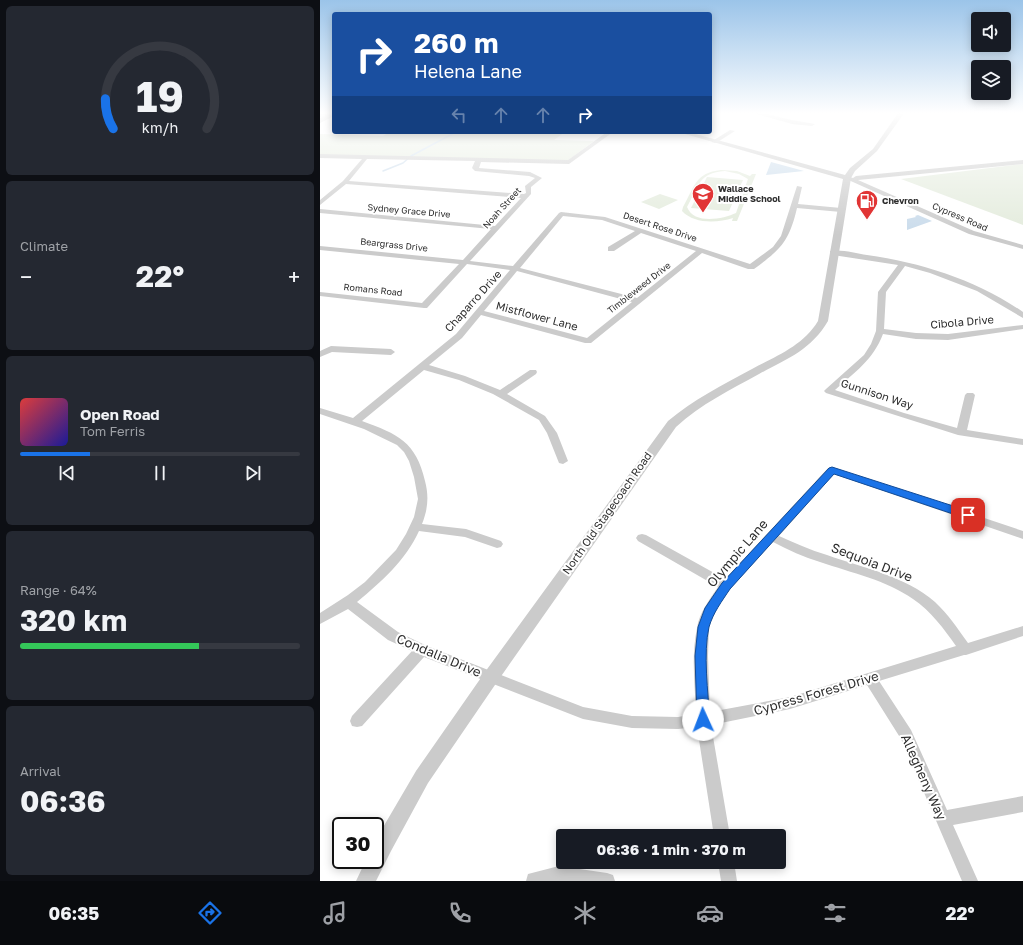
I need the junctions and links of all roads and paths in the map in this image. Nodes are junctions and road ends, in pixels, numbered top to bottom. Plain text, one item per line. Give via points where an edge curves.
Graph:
1 (581, 153) edge
2 (755, 153) edge
3 (872, 153) edge
4 (320, 156) edge
5 (366, 157) junction
6 (479, 160) junction
7 (1023, 162) edge
8 (847, 178) junction
9 (345, 182) junction
10 (799, 187) dead end
11 (526, 196) junction
12 (320, 203) edge
13 (795, 206) junction
14 (841, 210) junction
15 (320, 211) edge
16 (562, 214) joint
17 (497, 228) junction
18 (641, 230) junction
19 (1023, 247) edge
20 (320, 248) edge
21 (611, 249) dead end
22 (702, 250) junction
23 (833, 253) junction
24 (465, 262) junction
25 (903, 263) junction
26 (517, 269) junction
27 (320, 294) edge
28 (639, 301) junction
29 (424, 306) joint
30 (480, 312) junction
31 (1023, 316) edge
32 (1023, 327) edge
33 (880, 331) junction
34 (588, 341) joint
35 (391, 352) dead end
36 (320, 354) edge
37 (421, 366) junction
38 (533, 372) dead end
39 (501, 394) junction
40 (970, 395) dead end
41 (320, 411) edge
42 (354, 423) junction
43 (961, 433) junction
44 (1023, 442) edge
45 (563, 461) dead end
46 (416, 527) junction
47 (1023, 535) edge
48 (771, 537) junction
49 (642, 538) dead end
50 (497, 544) dead end
51 (726, 586) junction
52 (348, 602) junction
53 (320, 619) edge
54 (1023, 631) edge
55 (422, 650) junction
56 (966, 650) junction
57 (491, 677) junction
58 (870, 678) junction
59 (703, 720) junction
60 (358, 721) dead end
61 (1023, 804) edge
62 (943, 819) junction
63 (721, 829) edge
64 (727, 869) edge
65 (534, 880) edge
66 (366, 881) edge
67 (608, 881) edge
68 (729, 881) edge
69 (970, 881) edge

1 - 6 street via 569,162
2 - 8 street
3 - 8 street
4 - 5 street
5 - 6 street
5 - 9 street
6 - 11 street, Noah Street via 475,168 477,170 530,174 538,177 528,186 529,193
7 - 8 street
8 - 14 street, North Old Stagecoach Road
8 - 19 street, Cypress Road via 880,190 964,230
9 - 11 street
9 - 12 street
10 - 13 street
11 - 17 street, Noah Street
13 - 14 street
13 - 22 street, Desert Rose Drive via 783,240 751,267
14 - 23 street, North Old Stagecoach Road
15 - 17 street, Sydney Grace Drive
16 - 18 street, Desert Rose Drive via 603,218
16 - 26 street, Chaparro Drive
17 - 24 street, Noah Street
18 - 21 street
18 - 22 street, Desert Rose Drive
20 - 24 street, Beargrass Drive
22 - 28 street, Timbleweed Drive
23 - 25 street
23 - 57 street, North Old Stagecoach Road via 823,321 816,333 801,347 694,406 672,424
24 - 26 street, Beargrass Drive
24 - 29 street, Noah Street
25 - 31 street via 931,270 980,289 1011,306
25 - 33 street, Gunnison Way via 882,292
26 - 28 street
26 - 30 street, Chaparro Drive
27 - 29 street, Romans Road
28 - 34 street, Timbleweed Drive
30 - 34 street, Mistflower Lane
30 - 37 street, Chaparro Drive via 459,336
32 - 33 street, Cibola Drive via 948,337
33 - 43 street, Gunnison Way via 867,356 829,391
35 - 36 street via 331,349
37 - 39 street via 462,378
37 - 42 street, Chaparro Drive
38 - 39 street
39 - 45 street via 542,418 552,433
40 - 43 street
41 - 42 street
42 - 46 street via 385,433 408,450 418,472 423,498
43 - 44 street, Gunnison Way
46 - 50 street via 466,533
46 - 52 street via 395,557 367,588
47 - 48 street, Olympic Lane via 832,470
48 - 51 street, Olympic Lane
48 - 56 street, Sequoia Drive via 807,553 892,582 911,592 931,606
49 - 51 street
51 - 59 street, Olympic Lane via 711,608 703,627
52 - 53 street
52 - 55 street, Condalia Drive via 393,636
54 - 56 street, Cypress Forest Drive
55 - 57 street, Condalia Drive
55 - 60 street
56 - 58 street, Cypress Forest Drive
57 - 59 street, Cypress Forest Drive via 583,712 632,722 678,723
57 - 66 street, North Old Stagecoach Road via 422,777
58 - 59 street, Cypress Forest Drive via 790,703
58 - 62 street, Allegheny Way via 906,736
59 - 63 street, Olympic Lane
61 - 62 street
62 - 69 street, Allegheny Way
64 - 68 street
65 - 67 street via 559,874

